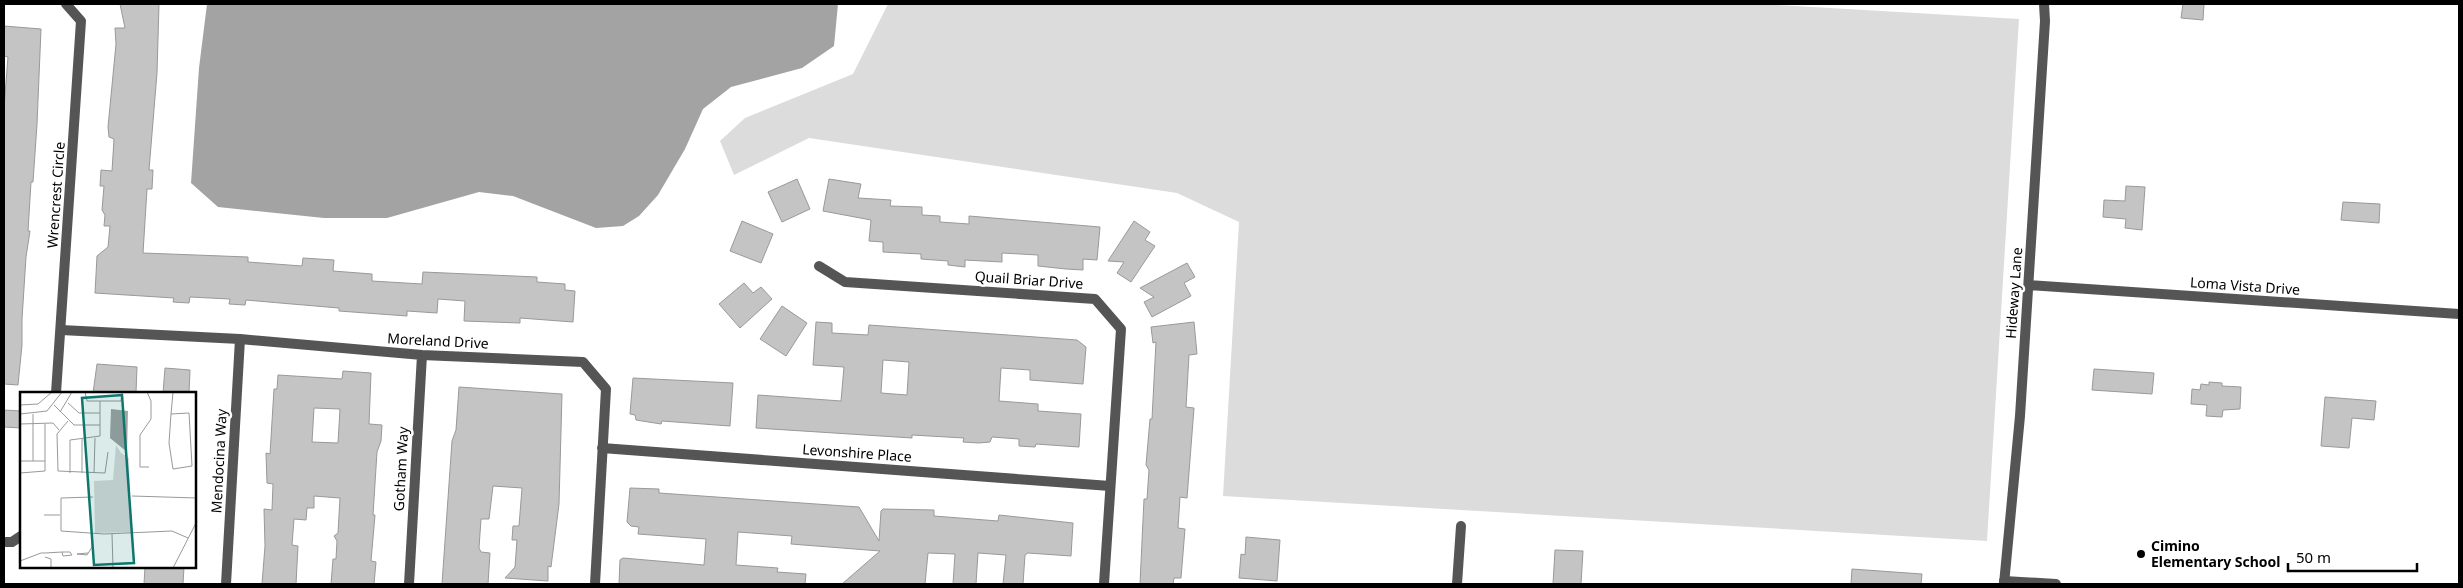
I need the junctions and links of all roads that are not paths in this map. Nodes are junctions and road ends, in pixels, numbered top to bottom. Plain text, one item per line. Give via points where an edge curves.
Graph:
1 (66, 4) edge
2 (2044, 4) edge
3 (819, 266) dead end
4 (2029, 286) junction
5 (2459, 314) edge
6 (60, 330) junction
7 (240, 339) junction
8 (422, 355) junction
9 (56, 392) edge
10 (602, 448) junction
11 (1110, 486) junction
12 (1461, 526) dead end
13 (20, 537) edge
14 (4, 542) edge
15 (2004, 582) edge
16 (226, 584) edge
17 (408, 584) edge
18 (595, 584) edge
19 (1104, 584) edge
20 (1457, 584) edge
21 (2056, 584) edge

1 - 6 street, Wrencrest Circle via 81,21
2 - 4 street, Hideway Lane
3 - 11 street, Quail Briar Drive via 845,282 1095,299 1121,329
4 - 5 street, Loma Vista Drive
4 - 15 street, Hideway Lane
6 - 7 street, Moreland Drive
6 - 9 street, Wrencrest Circle
7 - 8 street, Moreland Drive
7 - 16 street, Mendocina Way
8 - 10 street, Moreland Drive via 583,362 606,389
8 - 17 street, Gotham Way
10 - 11 street, Levonshire Place
10 - 18 street, Moreland Drive
11 - 19 street, Quail Briar Drive
12 - 20 street
13 - 14 street via 12,542
15 - 21 street

